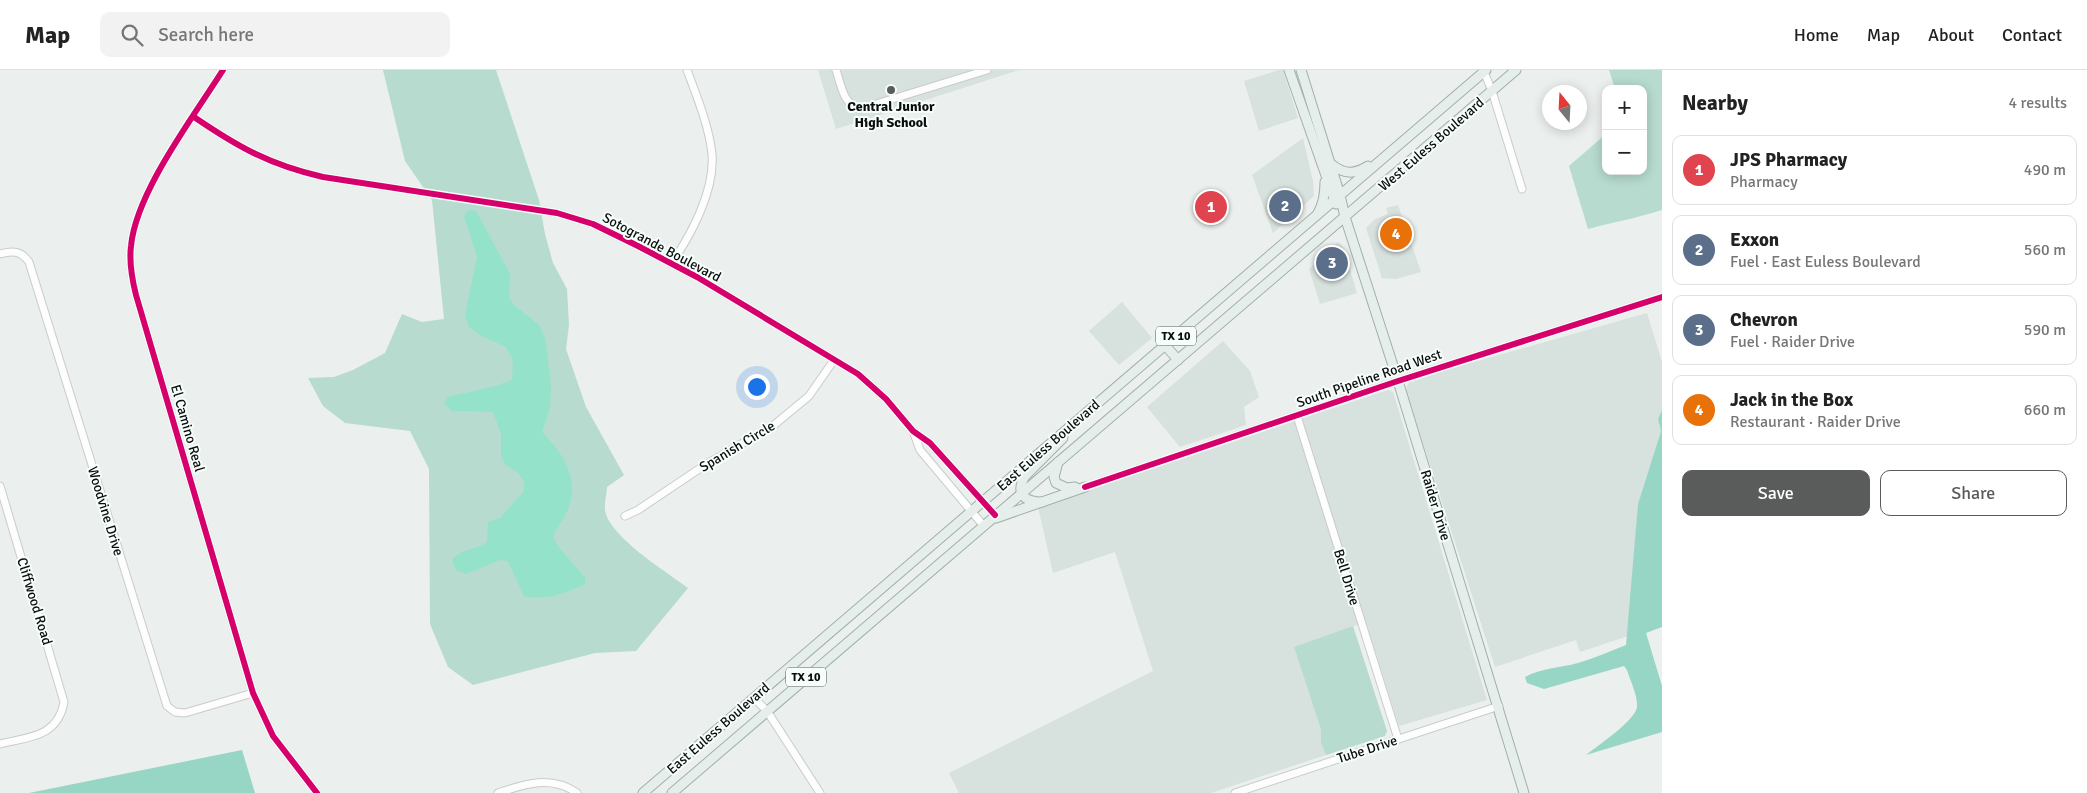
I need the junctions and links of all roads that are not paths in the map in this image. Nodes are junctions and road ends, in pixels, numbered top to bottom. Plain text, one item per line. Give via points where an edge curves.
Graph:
1 (223, 70) edge
2 (687, 70) edge
3 (836, 70) edge
4 (987, 70) edge
5 (1289, 70) edge
6 (1300, 70) edge
7 (1516, 70) edge
8 (1485, 71) edge
9 (1492, 91) junction
10 (194, 117) junction
11 (1316, 119) junction
12 (1306, 122) junction
13 (1384, 158) junction
14 (1327, 166) junction
15 (1522, 189) dead end
16 (1337, 198) junction
17 (1316, 216) junction
18 (1345, 217) junction
19 (0, 254) edge
20 (671, 264) junction
21 (1662, 297) edge
22 (1165, 345) junction
23 (834, 360) junction
24 (1178, 360) junction
25 (1398, 380) junction
26 (1297, 416) junction
27 (1076, 421) junction
28 (913, 431) junction
29 (1059, 461) junction
30 (0, 486) edge
31 (1085, 487) junction
32 (1021, 493) junction
33 (982, 501) junction
34 (1042, 502) junction
35 (972, 510) junction
36 (625, 516) dead end
37 (989, 520) junction
38 (253, 693) junction
39 (754, 698) junction
40 (1499, 706) junction
41 (767, 711) junction
42 (1398, 739) junction
43 (0, 744) edge
44 (317, 793) edge
45 (498, 793) edge
46 (577, 793) edge
47 (644, 793) edge
48 (672, 793) edge
49 (820, 793) edge
50 (1235, 793) edge
51 (1524, 793) edge

1 - 10 street, El Camino Real
2 - 20 street via 707,132 712,169 696,221
3 - 4 street via 849,103 860,109
5 - 12 main road, Raider Drive
6 - 11 main road, Raider Drive
7 - 9 main road, West Euless Boulevard / TX 10
8 - 9 street
8 - 13 main road, West Euless Boulevard / TX 10
9 - 15 street
9 - 18 main road, West Euless Boulevard / TX 10
10 - 20 street, Sotogrande Boulevard via 232,143 294,170 557,213 593,224
10 - 38 street, El Camino Real via 170,151 146,198 133,235 130,270
11 - 12 main road
11 - 14 main road, Raider Drive
12 - 14 main road, Raider Drive
13 - 14 main road via 1352,173
13 - 16 main road, West Euless Boulevard / TX 10
14 - 16 main road, Raider Drive
14 - 17 main road via 1325,194
16 - 17 main road, East Euless Boulevard / TX 10
16 - 18 main road, Raider Drive
17 - 22 main road, East Euless Boulevard / TX 10
18 - 24 main road, East Euless Boulevard / TX 10
18 - 25 main road, Raider Drive
19 - 38 street, Woodvine Drive via 13,251 29,262 167,706 175,712 185,713
20 - 23 street, Sotogrande Boulevard
21 - 25 street, South Pipeline Road West
22 - 24 main road
22 - 27 main road, East Euless Boulevard / TX 10
23 - 28 street, Sotogrande Boulevard via 858,374 886,399
23 - 36 street, Spanish Circle via 809,396 774,425
24 - 29 main road, East Euless Boulevard / TX 10
25 - 26 street, South Pipeline Road West
25 - 40 main road, Raider Drive
26 - 31 street, South Pipeline Road West
26 - 42 street, Bell Drive
27 - 32 main road via 1060,442 1025,476 1021,482
27 - 33 main road, East Euless Boulevard / TX 10
28 - 33 street, Sotogrande Boulevard via 930,443
28 - 35 street, Sotogrande Boulevard via 920,450
29 - 31 main road via 1054,477 1056,483 1067,488
29 - 32 main road, East Euless Boulevard / TX 10
30 - 43 street, Cliffwood Road via 64,702 61,716 45,732
31 - 34 main road
32 - 34 main road via 1030,502
32 - 37 main road, East Euless Boulevard / TX 10
33 - 35 main road, East Euless Boulevard / TX 10
33 - 37 street, Sotogrande Boulevard
34 - 37 main road
35 - 37 street, Sotogrande Boulevard
35 - 39 main road, East Euless Boulevard / TX 10
37 - 41 main road, East Euless Boulevard / TX 10
38 - 44 street, El Camino Real via 273,736
39 - 41 street
39 - 47 main road, East Euless Boulevard / TX 10
40 - 42 street, Tube Drive
40 - 51 main road, Raider Drive
41 - 48 main road, East Euless Boulevard / TX 10
41 - 49 street
42 - 50 street, Tube Drive
45 - 46 street via 526,783 544,782 560,784

